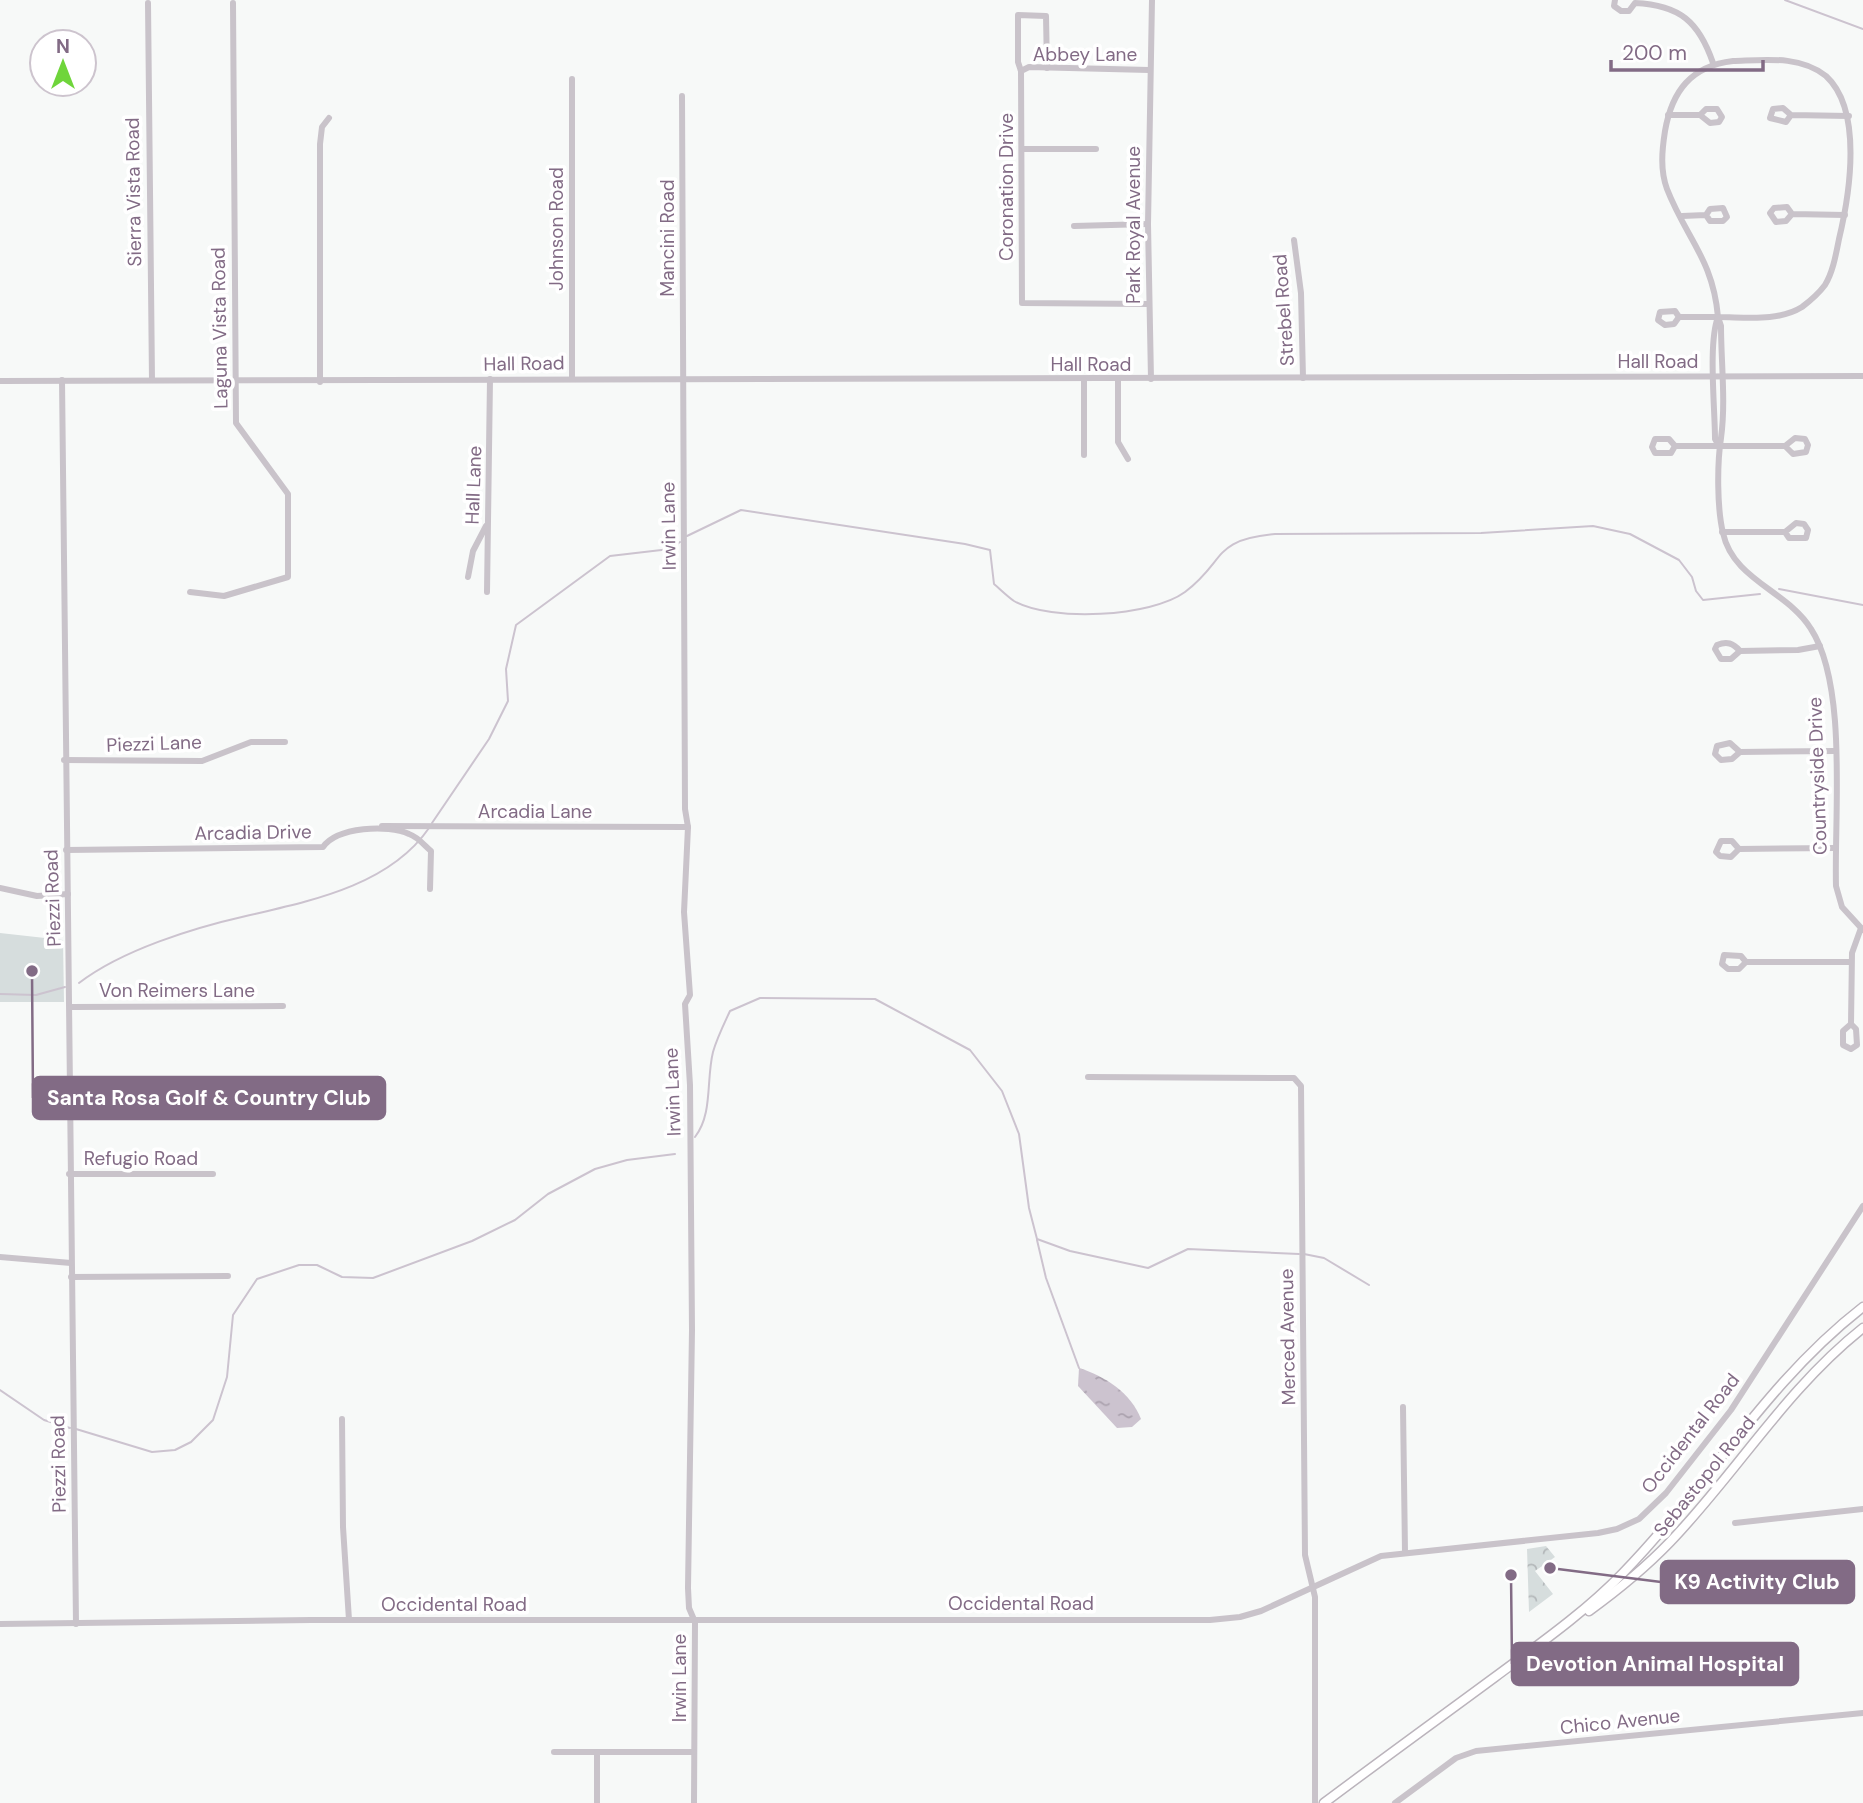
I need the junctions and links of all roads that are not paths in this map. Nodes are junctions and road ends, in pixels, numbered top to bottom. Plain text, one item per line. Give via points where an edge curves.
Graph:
1 (1152, 0) edge
2 (1615, 0) edge
3 (148, 2) dead end
4 (1634, 2) edge
5 (233, 3) dead end
6 (1713, 63) junction
7 (1047, 68) junction
8 (1149, 70) junction
9 (1021, 71) junction
10 (572, 79) dead end
11 (682, 96) dead end
12 (1668, 115) junction
13 (1700, 115) dead end
14 (1791, 115) dead end
15 (1849, 116) junction
16 (329, 118) dead end
17 (1022, 149) junction
18 (1096, 149) dead end
19 (1792, 214) dead end
20 (1706, 215) dead end
21 (1845, 215) junction
22 (1682, 216) junction
23 (1148, 224) junction
24 (1074, 226) dead end
25 (1294, 240) dead end
26 (1148, 304) junction
27 (1679, 317) dead end
28 (1718, 317) junction
29 (1718, 376) junction
30 (1863, 376) edge
31 (572, 378) junction
32 (1303, 378) junction
33 (490, 379) junction
34 (1118, 379) junction
35 (1151, 379) junction
36 (62, 380) junction
37 (152, 380) junction
38 (683, 380) junction
39 (1084, 380) junction
40 (0, 381) edge
41 (234, 382) junction
42 (320, 382) junction
43 (1675, 446) dead end
44 (1719, 446) junction
45 (1785, 446) dead end
46 (1084, 455) dead end
47 (1128, 459) dead end
48 (488, 522) junction
49 (1722, 532) junction
50 (1785, 532) dead end
51 (468, 577) dead end
52 (190, 592) dead end
53 (487, 592) dead end
54 (1821, 646) junction
55 (1740, 652) dead end
56 (285, 742) dead end
57 (1835, 751) junction
58 (1740, 752) dead end
59 (64, 760) junction
60 (381, 826) dead end
61 (688, 827) junction
62 (1835, 848) junction
63 (1739, 849) dead end
64 (66, 850) junction
65 (0, 888) edge
66 (430, 890) dead end
67 (68, 894) junction
68 (1862, 929) edge
69 (1746, 962) dead end
70 (1851, 962) junction
71 (283, 1006) dead end
72 (71, 1007) junction
73 (1851, 1024) dead end
74 (1088, 1077) dead end
75 (69, 1174) junction
76 (213, 1174) dead end
77 (1863, 1206) edge
78 (0, 1257) edge
79 (71, 1263) junction
80 (228, 1276) dead end
81 (71, 1277) junction
82 (1863, 1307) edge
83 (1863, 1328) edge
84 (1403, 1407) dead end
85 (342, 1419) dead end
86 (1863, 1508) edge
87 (1735, 1523) dead end
88 (1405, 1552) junction
89 (1313, 1586) junction
90 (349, 1619) junction
91 (695, 1622) junction
92 (0, 1624) edge
93 (76, 1624) junction
94 (1543, 1642) junction
95 (1863, 1713) edge
96 (554, 1752) dead end
97 (597, 1752) junction
98 (694, 1752) junction
99 (597, 1803) edge
100 (694, 1803) edge
101 (1315, 1803) edge
102 (1324, 1803) edge
103 (1395, 1803) edge

1 - 8 street, Park Royal Avenue
2 - 4 street via 1620,11 1629,10
3 - 37 street, Sierra Vista Road
4 - 6 street via 1662,6 1691,22 1705,39
5 - 41 street, Laguna Vista Road
6 - 12 street via 1683,82
6 - 15 street via 1803,64 1833,82
7 - 8 street, Abbey Lane
7 - 9 street, Abbey Lane via 1029,66
7 - 9 street, Coronation Drive via 1046,16 1018,15
8 - 23 street, Park Royal Avenue
9 - 17 street, Coronation Drive
10 - 31 street, Johnson Road
11 - 38 street, Mancini Road
12 - 13 street
12 - 22 street via 1663,173
14 - 15 street
15 - 21 street via 1851,182
16 - 42 street via 322,127 320,144
17 - 18 street
17 - 26 street, Coronation Drive via 1022,303
19 - 21 street
20 - 22 street
21 - 28 street via 1829,276 1809,301 1784,315
22 - 28 street via 1710,271
23 - 24 street
23 - 26 street, Park Royal Avenue
25 - 32 street, Strebel Road via 1301,293
26 - 35 street, Park Royal Avenue
27 - 28 street
28 - 29 street, Countryside Drive
29 - 30 street, Hall Road
29 - 32 street, Hall Road
29 - 44 street, Countryside Drive
31 - 33 street, Hall Road
31 - 38 street, Hall Road
32 - 35 street, Hall Road
33 - 42 street, Hall Road
33 - 48 street, Hall Lane
34 - 35 street, Hall Road
34 - 39 street, Hall Road
34 - 47 street via 1118,442
36 - 37 street, Hall Road
36 - 40 street, Hall Road
36 - 59 street, Piezzi Road
37 - 41 street, Hall Road
38 - 39 street, Hall Road
38 - 61 street, Irwin Lane
39 - 46 street
41 - 42 street, Hall Road
41 - 52 street, Laguna Vista Road via 236,423 288,494 288,577 223,596
43 - 44 street
44 - 45 street
44 - 49 street, Countryside Drive
48 - 51 street via 473,551
48 - 53 street, Hall Lane
49 - 50 street
49 - 54 street, Countryside Drive via 1729,552 1747,573 1798,611
54 - 55 street
54 - 57 street, Countryside Drive via 1830,677
56 - 59 street, Piezzi Lane via 251,742 202,761
57 - 58 street
57 - 62 street, Countryside Drive
59 - 64 street, Piezzi Road
60 - 61 street, Arcadia Lane
61 - 91 street, Irwin Lane via 684,912 690,995 685,1004 692,1330 688,1588
62 - 63 street
62 - 68 street, Countryside Drive via 1842,907
64 - 66 street, Arcadia Drive via 323,847 342,831 407,832 431,851
64 - 67 street, Piezzi Road
65 - 67 street via 37,896
67 - 72 street, Piezzi Road
68 - 70 street via 1853,943
69 - 70 street
70 - 73 street
71 - 72 street, Von Reimers Lane
72 - 75 street, Piezzi Road
74 - 89 street, Merced Avenue via 1294,1078 1301,1086 1305,1557
75 - 76 street, Refugio Road
75 - 79 street, Piezzi Road
77 - 88 street, Occidental Road via 1731,1410 1644,1515 1598,1534
78 - 79 street
79 - 81 street, Piezzi Road
80 - 81 street
81 - 93 street, Piezzi Road
82 - 94 main road, Sebastopol Road via 1775,1388 1629,1567
83 - 94 main road, Sebastopol Road via 1786,1400 1661,1551 1612,1594
84 - 88 street
85 - 90 street
86 - 87 street
88 - 89 street, Occidental Road via 1373,1559
89 - 91 street, Occidental Road via 1261,1611 1219,1620 825,1618
89 - 101 street, Merced Avenue
90 - 91 street, Occidental Road
90 - 93 street, Occidental Road
91 - 98 street, Irwin Lane
92 - 93 street, Occidental Road
94 - 102 main road, Sebastopol Road
95 - 103 street, Chico Avenue via 1476,1751 1456,1758
96 - 97 street
97 - 98 street
97 - 99 street
98 - 100 street, Irwin Lane

